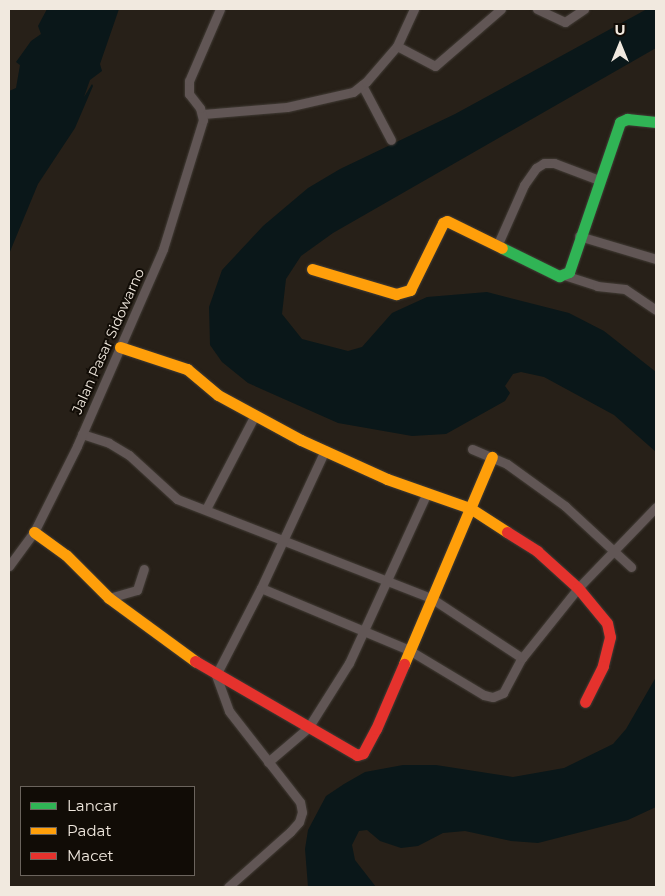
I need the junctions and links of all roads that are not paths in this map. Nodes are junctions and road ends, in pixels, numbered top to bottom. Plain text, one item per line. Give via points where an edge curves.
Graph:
1 (220, 9) edge
2 (414, 9) edge
3 (502, 9) edge
4 (537, 9) edge
5 (584, 9) edge
6 (397, 46) junction
7 (362, 85) junction
8 (203, 114) junction
9 (656, 122) edge
10 (391, 140) dead end
11 (599, 180) junction
12 (579, 236) junction
13 (497, 246) junction
14 (656, 259) edge
15 (312, 268) dead end
16 (564, 275) junction
17 (656, 310) edge
18 (120, 347) junction
19 (255, 415) junction
20 (82, 434) junction
21 (472, 449) dead end
22 (325, 450) junction
23 (492, 457) junction
24 (427, 493) junction
25 (656, 507) edge
26 (470, 508) junction
27 (206, 509) junction
28 (34, 532) junction
29 (285, 539) junction
30 (614, 550) junction
31 (9, 566) edge
32 (631, 567) dead end
33 (144, 569) dead end
34 (387, 581) junction
35 (261, 588) junction
36 (578, 588) junction
37 (109, 598) junction
38 (431, 598) junction
39 (366, 631) junction
40 (409, 650) junction
41 (522, 658) junction
42 (216, 675) junction
43 (585, 702) dead end
44 (308, 728) junction
45 (268, 762) junction
46 (228, 887) edge

1 - 8 street via 188,85 189,94
2 - 6 street
3 - 6 street via 435,66
4 - 5 street via 565,22
6 - 7 street
7 - 8 street via 353,92 306,104
7 - 10 street
8 - 18 street, Jalan Pasar Sidowarno via 202,127 163,249
9 - 11 street via 628,119 620,122
11 - 12 street
11 - 13 street via 554,163 544,163 536,168 524,185
12 - 14 street
12 - 16 street via 569,272
13 - 15 street via 452,222 443,223 410,290 396,294
13 - 16 street via 559,276
16 - 17 street via 597,286 625,290
18 - 19 street via 187,369 218,395
18 - 20 street, Jalan Pasar Sidowarno
19 - 22 street
19 - 27 street
20 - 27 street via 122,451 141,464 177,499
20 - 28 street, Jalan Pasar Sidowarno
21 - 23 street
22 - 24 street
22 - 29 street
23 - 26 street
23 - 30 street via 565,506
24 - 26 street
24 - 34 street
25 - 30 street
26 - 36 street via 536,551
26 - 38 street
27 - 29 street
28 - 31 street, Jalan Pasar Sidowarno
28 - 37 street via 66,555
29 - 34 street
29 - 35 street
30 - 32 street
30 - 36 street
33 - 37 street via 137,590
34 - 38 street
34 - 39 street
35 - 39 street
35 - 42 street
36 - 41 street
36 - 43 street via 607,623 610,637 603,666
37 - 42 street
38 - 40 street
38 - 41 street
39 - 40 street
39 - 44 street
40 - 41 street via 484,695 493,697 503,693
40 - 44 street via 363,753 357,756
42 - 44 street via 267,701
42 - 45 street via 229,711
44 - 45 street
45 - 46 street via 300,802 299,822

